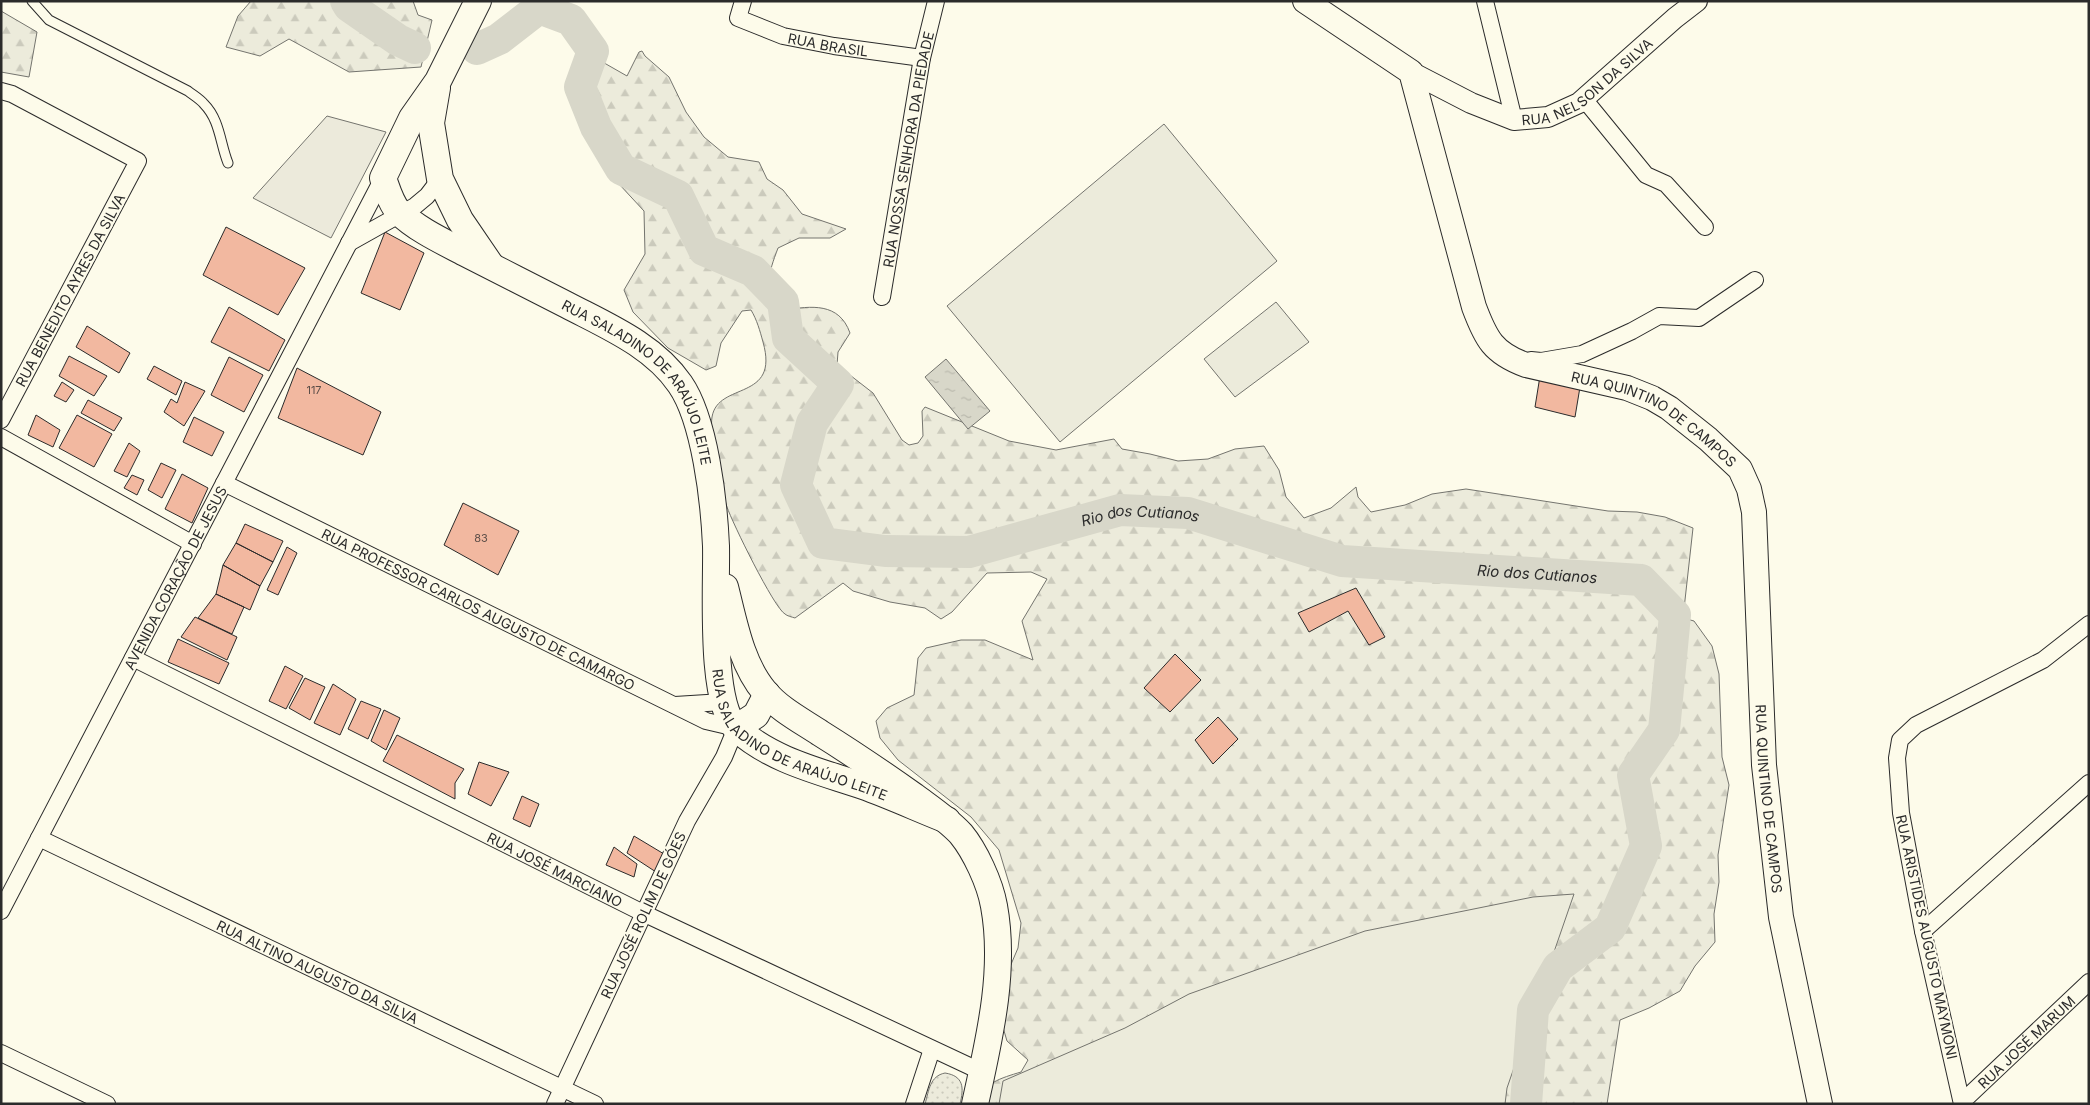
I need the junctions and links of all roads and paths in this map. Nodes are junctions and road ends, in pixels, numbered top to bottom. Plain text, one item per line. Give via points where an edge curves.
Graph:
1 (32, 1) edge
2 (478, 1) edge
3 (743, 1) edge
4 (936, 1) edge
5 (1306, 1) edge
6 (1485, 1) edge
7 (1697, 1) edge
8 (922, 58) junction
9 (1411, 72) junction
10 (438, 81) junction
11 (1, 91) edge
12 (1584, 99) junction
13 (1514, 120) junction
14 (228, 163) dead end
15 (383, 178) junction
16 (440, 179) junction
17 (400, 213) junction
18 (1705, 227) dead end
19 (350, 243) junction
20 (492, 266) junction
21 (1755, 280) dead end
22 (882, 297) dead end
23 (1513, 360) junction
24 (1, 420) edge
25 (1, 436) edge
26 (224, 483) junction
27 (193, 544) junction
28 (716, 545) junction
29 (2089, 624) edge
30 (133, 658) junction
31 (763, 689) junction
32 (724, 702) junction
33 (676, 705) junction
34 (736, 728) junction
35 (2089, 782) edge
36 (947, 820) junction
37 (39, 838) junction
38 (1, 911) edge
39 (643, 914) junction
40 (1923, 931) junction
41 (2089, 982) edge
42 (932, 1049) junction
43 (1, 1053) edge
44 (982, 1072) junction
45 (563, 1088) junction
46 (1962, 1103) edge
47 (107, 1104) edge
48 (555, 1104) edge
49 (595, 1104) edge
50 (914, 1104) edge
51 (974, 1104) edge
52 (1820, 1104) edge

1 - 14 lane via 49,20 188,91 205,104 216,122
2 - 10 main road
3 - 8 street, RUA BRASIL via 738,18 783,36
4 - 8 street, RUA NOSSA SENHORA DA PIEDADE
5 - 9 main road
6 - 13 street
7 - 12 street, RUA NELSON DA SILVA
8 - 22 street, RUA NOSSA SENHORA DA PIEDADE
9 - 13 street, RUA NELSON DA SILVA via 1471,103
9 - 23 main road, RUA QUINTINO DE CAMPOS via 1474,307 1487,338 1496,349
10 - 15 main road, AVENIDA CORAÇÃO DE JESUS via 412,118
10 - 16 main road, RUA SALADINO DE ARAÚJO LEITE via 431,123
11 - 24 street, RUA BENEDITO AYRES DA SILVA via 138,161
12 - 13 street, RUA NELSON DA SILVA via 1548,117
12 - 18 street via 1646,175 1666,184
15 - 17 main road, RUA SALADINO DE ARAÚJO LEITE
15 - 19 street, AVENIDA CORAÇÃO DE JESUS
16 - 17 street via 427,196
16 - 20 main road, RUA SALADINO DE ARAÚJO LEITE via 460,220
17 - 19 street
17 - 20 main road, RUA SALADINO DE ARAÚJO LEITE via 435,237
19 - 26 street, AVENIDA CORAÇÃO DE JESUS
20 - 28 main road, RUA SALADINO DE ARAÚJO LEITE via 651,352 680,384 698,421
21 - 23 street via 1699,318 1659,316 1582,354 1541,361
23 - 52 main road, RUA QUINTINO DE CAMPOS via 1627,388 1652,398 1708,439 1740,469 1749,489 1754,512 1764,765 1780,908
25 - 27 street
26 - 27 street, AVENIDA CORAÇÃO DE JESUS
26 - 33 street, RUA PROFESSOR CARLOS AUGUSTO DE CAMARGO
27 - 30 street, AVENIDA CORAÇÃO DE JESUS
28 - 31 main road, RUA SALADINO DE ARAÚJO LEITE via 735,630 751,670
28 - 32 main road, RUA SALADINO DE ARAÚJO LEITE via 715,617
29 - 40 street, RUA ARISTIDES AUGUSTO MAYMONI via 2043,660 1916,725 1900,740 1897,758 1901,813
30 - 37 street, AVENIDA CORAÇÃO DE JESUS
30 - 39 street, RUA JOSÉ MARCIANO
31 - 32 main road via 748,684 738,686
31 - 34 main road via 756,715
31 - 36 main road, RUA SALADINO DE ARAÚJO LEITE via 797,718
32 - 33 street
32 - 34 main road, RUA SALADINO DE ARAÚJO LEITE via 729,719
33 - 34 street, RUA PROFESSOR CARLOS AUGUSTO DE CAMARGO via 706,721
34 - 36 main road, RUA SALADINO DE ARAÚJO LEITE via 789,762 866,787
34 - 39 street, RUA JOSÉ ROLIM DE GÓES
35 - 40 street
36 - 44 main road, RUA SALADINO DE ARAÚJO LEITE via 962,836 983,871 994,904 998,939 997,979
37 - 38 street, AVENIDA CORAÇÃO DE JESUS
37 - 45 street, RUA ALTINO AUGUSTO DA SILVA
39 - 42 street, RUA JOSÉ MARCIANO
39 - 45 street, RUA JOSÉ ROLIM DE GÓES
40 - 46 street, RUA ARISTIDES AUGUSTO MAYMONI
41 - 46 street, RUA JOSÉ MARUM
42 - 44 street, RUA JOSÉ MARCIANO
42 - 50 street
43 - 47 street
44 - 51 main road, RUA SALADINO DE ARAÚJO LEITE
45 - 48 street, RUA JOSÉ ROLIM DE GÓES
45 - 49 street, RUA ALTINO AUGUSTO DA SILVA

